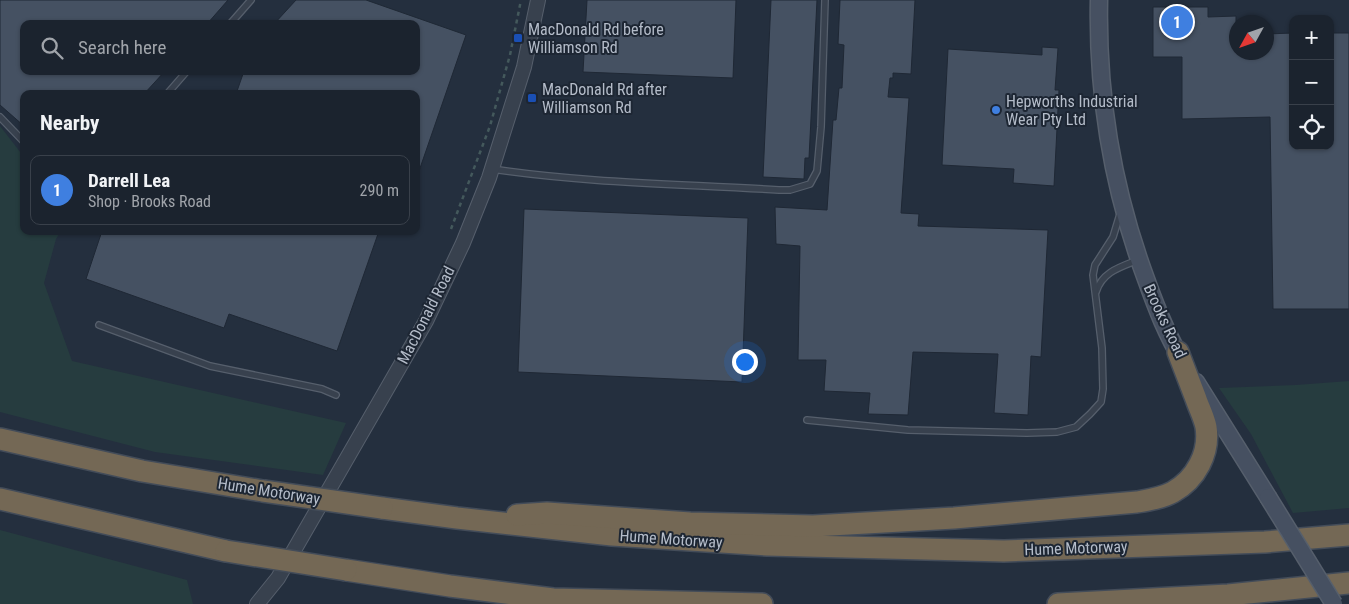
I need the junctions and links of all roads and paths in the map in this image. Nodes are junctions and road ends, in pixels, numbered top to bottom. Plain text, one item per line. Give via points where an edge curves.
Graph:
1 (252, 0) edge
2 (521, 0) edge
3 (538, 0) edge
4 (825, 0) edge
5 (1100, 0) edge
6 (234, 20) edge
7 (184, 75) edge
8 (170, 90) edge
9 (0, 117) edge
10 (20, 138) edge
11 (492, 169) junction
12 (1122, 203) junction
13 (451, 229) dead end
14 (1139, 260) junction
15 (1096, 299) junction
16 (99, 325) dead end
17 (1178, 352) junction
18 (336, 395) dead end
19 (807, 420) dead end
20 (0, 439) edge
21 (0, 500) edge
22 (457, 518) junction
23 (1349, 535) edge
24 (1349, 583) edge
25 (553, 599) junction
26 (257, 604) edge
27 (598, 604) edge
28 (762, 604) edge
29 (1058, 604) edge
30 (1334, 604) edge

1 - 6 lane
2 - 13 path via 490,126
3 - 11 street, MacDonald Road via 524,67
4 - 11 lane via 821,127 817,171 810,184 784,190 590,179
5 - 12 main road, Brooks Road via 1103,95
7 - 8 lane
9 - 10 lane
11 - 26 street, MacDonald Road via 426,321 278,578
12 - 14 main road, Brooks Road
12 - 15 lane via 1113,237 1094,270
14 - 15 lane via 1103,278 1098,285
14 - 17 main road, Brooks Road via 1158,312
15 - 19 lane via 1102,348 1101,402 1076,427 1057,432 968,432
16 - 18 lane via 210,366 322,389
17 - 22 highway via 1204,420 1205,448 1198,468 1186,483 1173,492 1148,500 954,518 813,526 690,524 547,513
17 - 30 main road, Brooks Road, bridge
20 - 22 highway, Hume Motorway, bridge via 142,471
21 - 25 highway, bridge via 226,550
22 - 23 highway, Hume Motorway via 612,535 767,545 1004,551 1265,542
24 - 29 highway via 1228,595
25 - 27 highway
25 - 28 highway

